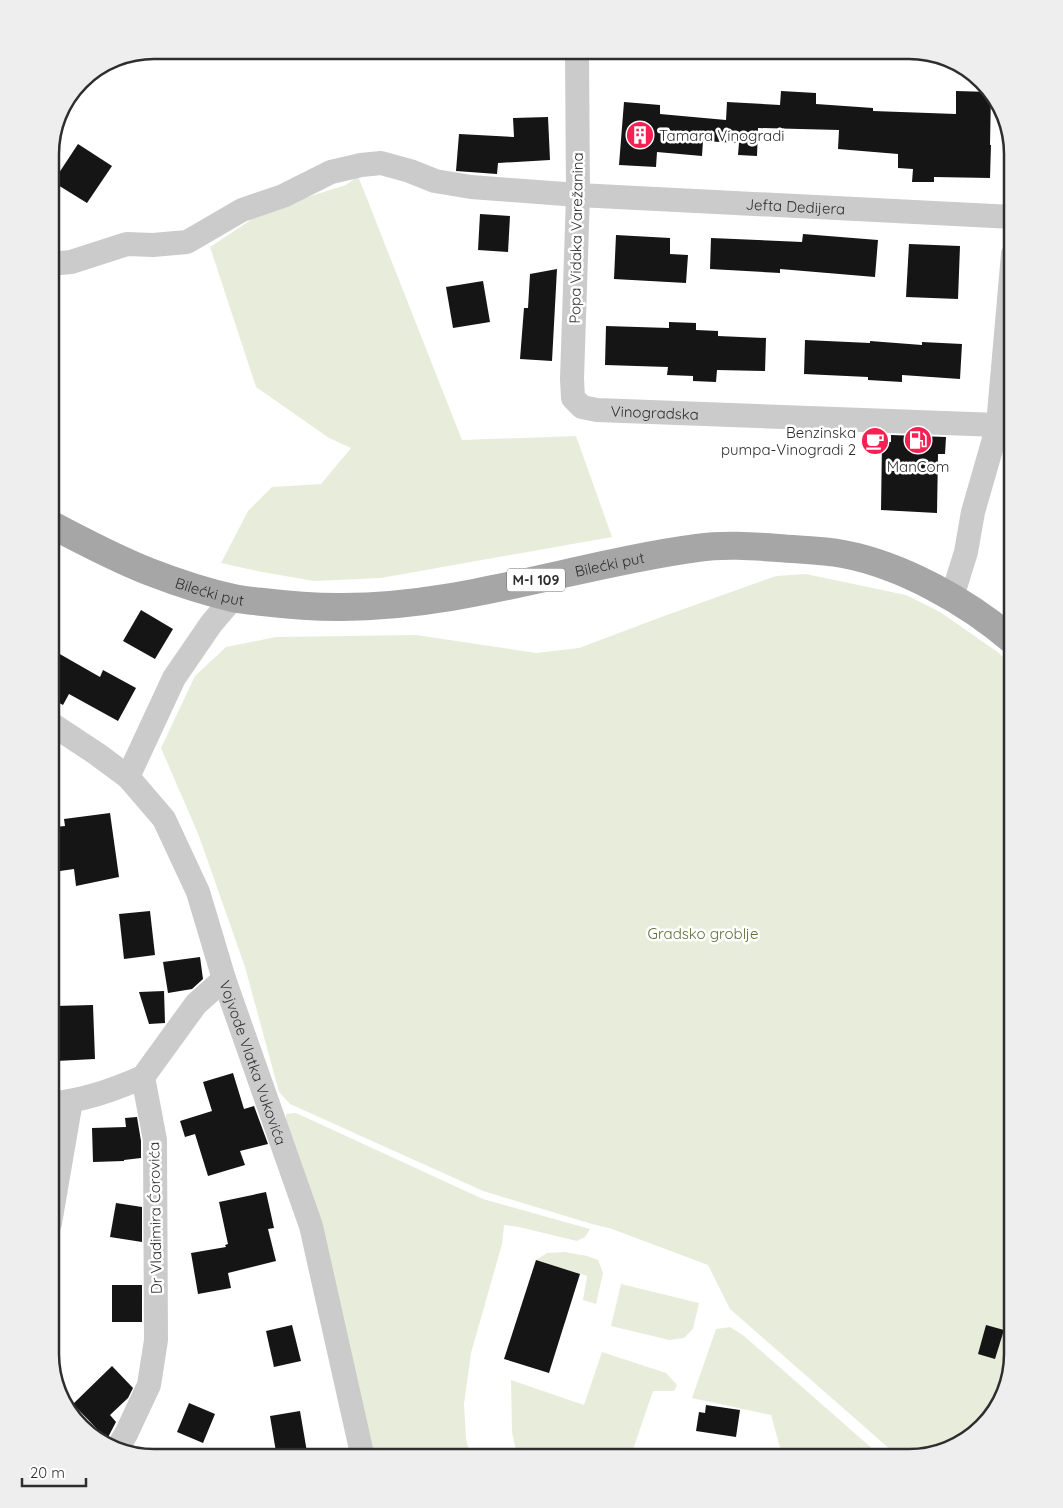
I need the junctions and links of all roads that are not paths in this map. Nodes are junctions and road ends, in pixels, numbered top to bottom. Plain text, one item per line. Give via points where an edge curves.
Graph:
1 (577, 59) edge
2 (578, 195) junction
3 (1004, 217) edge
4 (59, 263) edge
5 (596, 410) joint
6 (1004, 424) edge
7 (1004, 427) edge
8 (59, 529) edge
9 (952, 597) junction
10 (233, 598) junction
11 (1004, 633) edge
12 (59, 729) edge
13 (128, 777) junction
14 (224, 979) junction
15 (143, 1077) junction
16 (61, 1102) edge
17 (59, 1124) edge
18 (121, 1443) edge
19 (361, 1449) edge

1 - 2 street, Popa Vidaka Varežanina
2 - 3 street, Jefta Dedijera
2 - 4 street, Jefta Dedijera via 471,187 435,181 381,163 360,165 331,172 283,196 242,210 187,242 127,244
2 - 5 street, Popa Vidaka Varežanina via 573,398 582,407
5 - 6 street, Vinogradska
7 - 9 street via 973,512 966,552
8 - 10 main road, Bilećki put / M-I 109 via 150,572
9 - 10 main road, Bilećki put / M-I 109 via 891,568 843,554 723,546 656,555 425,601 340,607 286,605
9 - 11 main road, Bilećki put / M-I 109
10 - 13 street via 174,678
12 - 13 street, Vojvode Vlatka Vukovića
13 - 14 street, Vojvode Vlatka Vukovića via 164,818 198,892
14 - 15 street via 196,1004
14 - 19 street, Vojvode Vlatka Vukovića via 311,1226
15 - 16 street via 112,1090
15 - 18 street, Dr Vladimira Ćorovića via 155,1140 156,1340 149,1385
16 - 17 street

